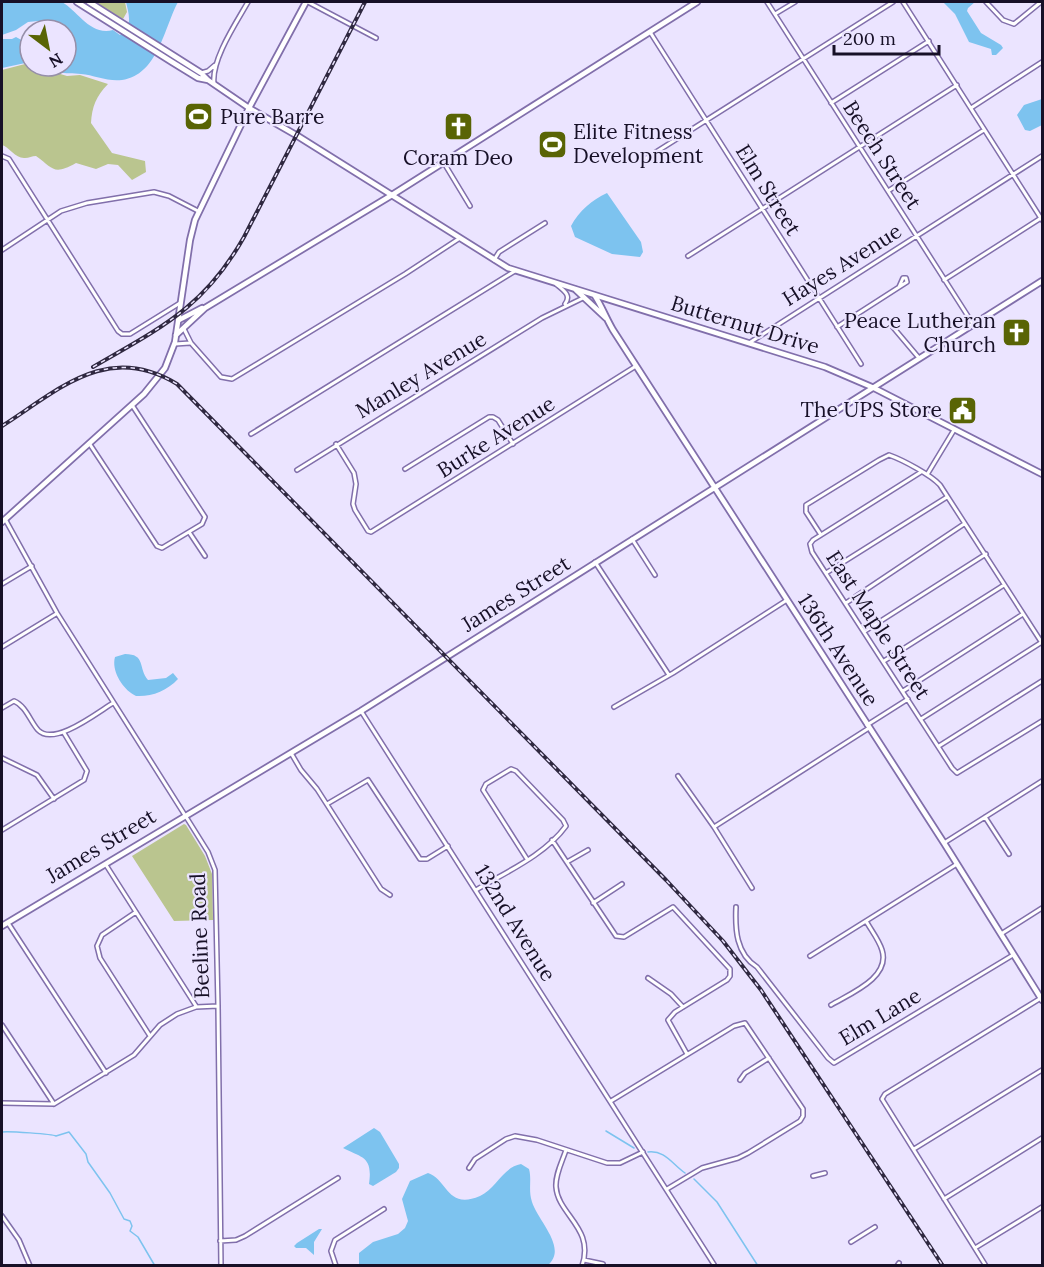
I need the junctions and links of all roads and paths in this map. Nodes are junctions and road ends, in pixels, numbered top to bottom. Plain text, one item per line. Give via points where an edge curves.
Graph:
1 (77, 2) edge
2 (248, 2) edge
3 (307, 2) edge
4 (697, 2) edge
5 (767, 2) edge
6 (795, 2) edge
7 (892, 2) edge
8 (903, 2) edge
9 (986, 2) edge
10 (1041, 2) edge
11 (90, 5) edge
12 (775, 14) junction
13 (650, 32) junction
14 (376, 38) dead end
15 (929, 41) junction
16 (803, 59) junction
17 (1042, 62) edge
18 (216, 63) junction
19 (201, 73) junction
20 (208, 80) junction
21 (214, 84) junction
22 (957, 85) junction
23 (831, 103) junction
24 (249, 108) junction
25 (971, 108) junction
26 (706, 120) junction
27 (984, 130) junction
28 (859, 148) junction
29 (2, 156) edge
30 (1042, 156) edge
31 (645, 159) dead end
32 (444, 163) junction
33 (1013, 175) junction
34 (888, 191) junction
35 (392, 195) junction
36 (470, 206) dead end
37 (762, 209) junction
38 (198, 211) junction
39 (1042, 219) edge
40 (47, 220) junction
41 (545, 223) dead end
42 (916, 236) junction
43 (460, 238) junction
44 (2, 250) edge
45 (688, 256) dead end
46 (494, 260) junction
47 (515, 271) junction
48 (944, 280) junction
49 (1042, 281) edge
50 (556, 284) junction
51 (899, 287) dead end
52 (576, 290) junction
53 (595, 296) junction
54 (584, 298) junction
55 (818, 298) junction
56 (181, 303) junction
57 (205, 308) junction
58 (562, 308) junction
59 (606, 318) junction
60 (179, 320) junction
61 (973, 324) junction
62 (892, 326) dead end
63 (183, 327) junction
64 (837, 327) junction
65 (177, 333) junction
66 (191, 343) junction
67 (749, 343) junction
68 (174, 344) junction
69 (920, 358) junction
70 (861, 364) dead end
71 (636, 366) junction
72 (874, 388) junction
73 (132, 405) junction
74 (954, 430) junction
75 (251, 434) dead end
76 (89, 443) junction
77 (336, 444) junction
78 (513, 444) junction
79 (405, 469) dead end
80 (297, 470) dead end
81 (921, 472) junction
82 (928, 473) junction
83 (1042, 474) edge
84 (715, 487) junction
85 (947, 497) junction
86 (3, 521) edge
87 (964, 524) junction
88 (189, 532) junction
89 (821, 535) junction
90 (632, 539) junction
91 (986, 554) junction
92 (205, 556) dead end
93 (595, 562) junction
94 (32, 566) junction
95 (826, 573) junction
96 (655, 575) dead end
97 (2, 584) edge
98 (1005, 584) junction
99 (787, 600) junction
100 (846, 603) junction
101 (57, 614) junction
102 (1023, 614) junction
103 (865, 631) junction
104 (1042, 642) edge
105 (2, 647) edge
106 (884, 661) junction
107 (669, 675) junction
108 (1042, 681) edge
109 (903, 691) junction
110 (908, 699) junction
111 (113, 702) junction
112 (614, 707) dead end
113 (2, 708) edge
114 (361, 711) junction
115 (921, 719) junction
116 (1042, 721) edge
117 (868, 727) junction
118 (64, 733) junction
119 (939, 746) junction
120 (291, 753) junction
121 (2, 758) edge
122 (678, 776) dead end
123 (1042, 781) edge
124 (54, 799) junction
125 (327, 804) junction
126 (185, 816) junction
127 (985, 817) junction
128 (714, 827) junction
129 (2, 830) edge
130 (552, 840) junction
131 (944, 843) junction
132 (448, 846) junction
133 (588, 850) dead end
134 (1009, 854) dead end
135 (527, 859) junction
136 (567, 862) junction
137 (105, 863) junction
138 (957, 864) junction
139 (622, 884) dead end
140 (752, 888) dead end
141 (476, 890) junction
142 (390, 895) dead end
143 (593, 903) junction
144 (736, 907) dead end
145 (1042, 908) edge
146 (136, 912) junction
147 (866, 921) junction
148 (7, 922) junction
149 (2, 926) edge
150 (1001, 934) junction
151 (1014, 955) junction
152 (810, 956) dead end
153 (648, 978) dead end
154 (1042, 999) edge
155 (831, 1005) dead end
156 (219, 1006) junction
157 (196, 1007) junction
158 (683, 1007) junction
159 (2, 1025) edge
160 (150, 1036) junction
161 (687, 1054) junction
162 (769, 1058) junction
163 (1042, 1070) edge
164 (106, 1072) junction
165 (740, 1080) dead end
166 (610, 1101) junction
167 (2, 1103) edge
168 (54, 1104) junction
169 (1042, 1138) edge
170 (566, 1150) junction
171 (913, 1150) junction
172 (643, 1152) junction
173 (469, 1168) dead end
174 (825, 1173) dead end
175 (813, 1176) dead end
176 (338, 1178) dead end
177 (667, 1189) junction
178 (944, 1199) junction
179 (1042, 1206) edge
180 (384, 1209) dead end
181 (2, 1216) edge
182 (875, 1227) dead end
183 (220, 1241) junction
184 (851, 1242) dead end
185 (975, 1248) junction
186 (584, 1260) junction
187 (603, 1264) edge
188 (30, 1266) edge
189 (220, 1266) edge
190 (336, 1266) edge
191 (582, 1266) edge
192 (715, 1266) edge
193 (986, 1266) edge

1 - 11 street
2 - 18 street
3 - 14 street
3 - 24 street
4 - 13 street
5 - 12 street, Beech Street
6 - 12 street
7 - 16 street
8 - 15 street
9 - 10 street via 1003,20 1014,24
11 - 19 street
11 - 20 street via 172,62
12 - 16 street, Beech Street
13 - 26 street, Elm Street
13 - 32 street
15 - 22 street
15 - 23 street
16 - 23 street, Beech Street
16 - 26 street
17 - 25 street
18 - 19 street
18 - 21 street
19 - 20 street
20 - 21 street, Butternut Drive
21 - 24 street, Butternut Drive
22 - 25 street
22 - 28 street
23 - 28 street, Beech Street
24 - 35 street, Butternut Drive
24 - 38 street
25 - 27 street
26 - 31 street
26 - 37 street, Elm Street
27 - 33 street
27 - 34 street
28 - 34 street, Beech Street
28 - 37 street
29 - 40 street via 9,159
30 - 33 street, Hayes Avenue
32 - 35 street
32 - 36 street
33 - 39 street
33 - 42 street, Hayes Avenue
34 - 42 street, Beech Street
35 - 43 street, Butternut Drive
35 - 57 street
37 - 45 street
37 - 55 street, Elm Street
38 - 40 street via 164,194 146,192 75,206
38 - 56 street
39 - 48 street
40 - 44 street
40 - 56 street via 122,334 135,332
41 - 46 street
42 - 48 street, Beech Street
42 - 55 street, Hayes Avenue
43 - 46 street, Butternut Drive
43 - 66 street via 232,379 221,377
46 - 47 street, Butternut Drive
47 - 50 street, Butternut Drive
47 - 75 street
48 - 61 street, Beech Street
49 - 61 street, James Street
50 - 52 street, Butternut Drive
50 - 58 street via 568,297
51 - 64 street
52 - 53 street, Butternut Drive
52 - 54 street, 136th Avenue
53 - 59 street, 136th Avenue
53 - 67 street, Butternut Drive
54 - 58 street, Manley Avenue
54 - 59 street, 136th Avenue
55 - 64 street, Elm Street
55 - 67 street, Hayes Avenue
56 - 60 street
57 - 60 street
57 - 63 street
58 - 77 street, Manley Avenue
59 - 71 street, 136th Avenue
60 - 65 street
61 - 69 street, James Street
62 - 69 street
63 - 65 street
63 - 66 street
64 - 70 street, Elm Street
65 - 68 street
66 - 68 street
67 - 72 street, Butternut Drive via 825,367
68 - 73 street via 161,374
69 - 72 street, James Street
71 - 78 street, Burke Avenue
71 - 84 street, 136th Avenue
72 - 74 street, Butternut Drive
72 - 84 street, James Street
73 - 76 street
73 - 88 street via 205,517
74 - 82 street
74 - 83 street, Butternut Drive
76 - 86 street
76 - 88 street via 157,546 162,548
77 - 78 street, Burke Avenue via 354,473 355,510 371,532
77 - 80 street, Manley Avenue
78 - 79 street via 498,420 489,417
81 - 82 street
81 - 89 street
81 - 89 street, East Maple Street via 889,455 816,498 805,509
82 - 85 street
84 - 90 street, James Street
84 - 99 street, 136th Avenue
85 - 87 street
85 - 95 street
86 - 94 street, Beeline Road
87 - 91 street
87 - 100 street
88 - 92 street
89 - 95 street, East Maple Street via 810,548
90 - 93 street, James Street
90 - 96 street
91 - 98 street
91 - 103 street
93 - 107 street
93 - 114 street, James Street
94 - 97 street
94 - 101 street, Beeline Road
95 - 100 street, East Maple Street
98 - 102 street
98 - 106 street
99 - 107 street
99 - 117 street, 136th Avenue
100 - 103 street, East Maple Street
101 - 105 street
101 - 111 street, Beeline Road
102 - 104 street
102 - 109 street
103 - 106 street, East Maple Street
104 - 115 street
106 - 109 street, East Maple Street
107 - 112 street
108 - 119 street
109 - 110 street, East Maple Street
110 - 115 street, East Maple Street
110 - 117 street
111 - 118 street
111 - 126 street, Beeline Road
113 - 118 street via 17,702 42,733
114 - 120 street, James Street
114 - 132 street, 132nd Avenue
115 - 119 street, East Maple Street
116 - 119 street, East Maple Street via 957,773
117 - 128 street
117 - 131 street, 136th Avenue
118 - 124 street via 87,776
120 - 125 street
120 - 126 street, James Street
121 - 124 street via 37,775
122 - 128 street
123 - 127 street
124 - 129 street
125 - 132 street via 368,780 420,859
125 - 142 street via 381,889
126 - 137 street, James Street
126 - 156 street, Beeline Road via 215,870
127 - 131 street
127 - 134 street
128 - 140 street
130 - 135 street
130 - 135 street via 566,824 516,771 508,770 483,787
130 - 136 street
131 - 138 street, 136th Avenue
132 - 141 street, 132nd Avenue
133 - 136 street
135 - 141 street
136 - 143 street
137 - 146 street
137 - 148 street, James Street
138 - 147 street
138 - 150 street, 136th Avenue
139 - 143 street
141 - 166 street, 132nd Avenue
143 - 158 street via 618,937 673,907 730,969 728,980
144 - 151 street, Elm Lane via 736,939 746,958 834,1063
145 - 150 street
146 - 157 street
146 - 160 street via 102,935 96,946
147 - 152 street
147 - 155 street via 882,948 881,968 871,980
148 - 149 street, James Street
148 - 164 street
150 - 151 street, 136th Avenue
151 - 154 street, 136th Avenue
153 - 158 street
154 - 171 street via 882,1097
156 - 157 street
156 - 183 street, Beeline Road
157 - 160 street via 169,1018
158 - 161 street via 668,1020
159 - 168 street
160 - 164 street via 134,1055
161 - 162 street via 738,1024 747,1025
161 - 166 street
162 - 165 street
162 - 177 street via 804,1116 748,1153 702,1168
163 - 171 street
164 - 168 street
166 - 172 street, 132nd Avenue
167 - 168 street
169 - 178 street
170 - 172 street via 607,1163 620,1163
170 - 173 street via 515,1136 475,1159
170 - 186 street via 556,1187 582,1236
171 - 178 street
172 - 177 street, 132nd Avenue
174 - 175 street
176 - 183 street via 245,1236
177 - 192 street, 132nd Avenue
178 - 185 street
179 - 185 street
180 - 190 street via 335,1240 331,1251
181 - 188 street via 19,1240
182 - 184 street
183 - 189 street, Beeline Road
185 - 193 street
186 - 187 street
186 - 191 street

